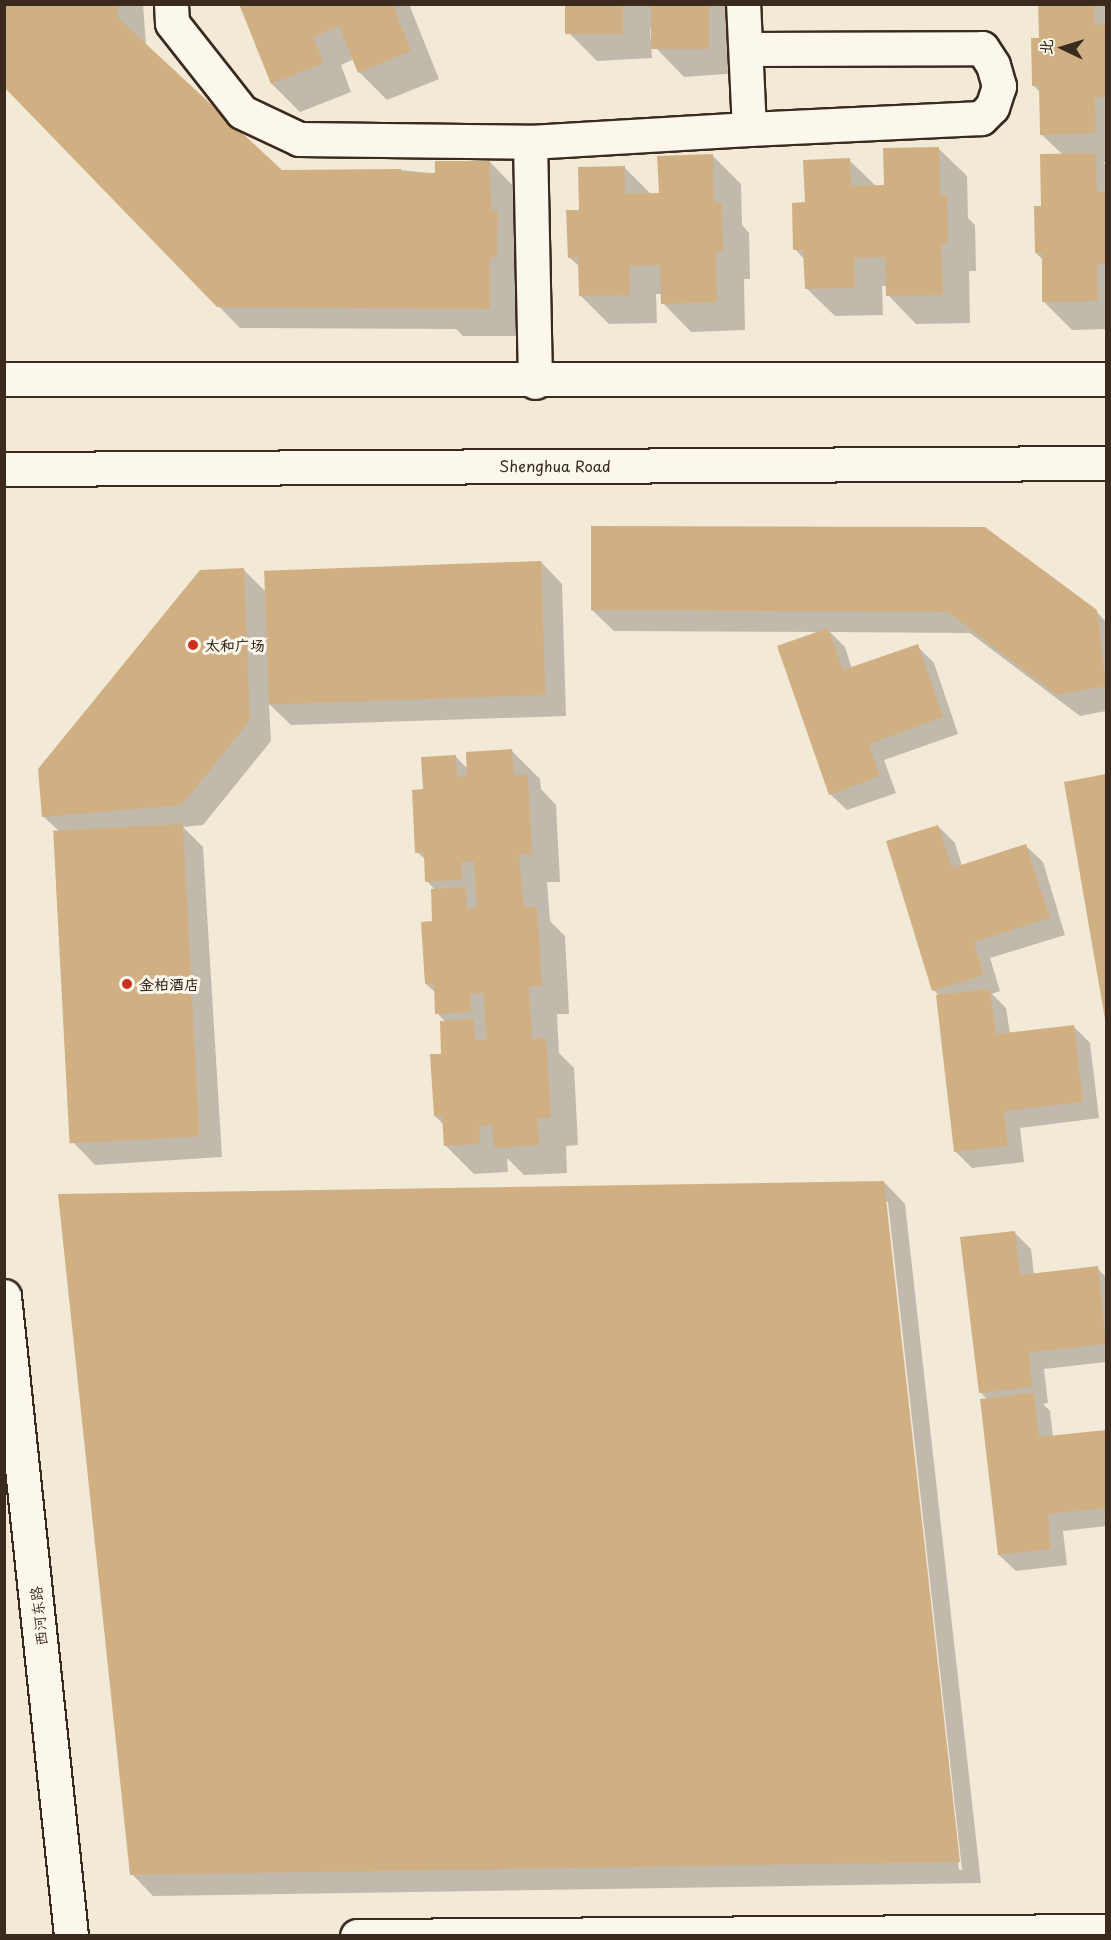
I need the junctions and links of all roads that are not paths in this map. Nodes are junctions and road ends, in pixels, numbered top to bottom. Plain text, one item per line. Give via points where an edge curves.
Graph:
1 (171, 4) edge
2 (743, 4) edge
3 (747, 49) junction
4 (749, 129) junction
5 (530, 142) junction
6 (4, 379) edge
7 (1107, 379) edge
8 (535, 382) junction
9 (1107, 463) edge
10 (4, 469) edge
11 (4, 1296) edge
12 (1107, 1931) edge
13 (71, 1935) edge
14 (357, 1935) edge

1 - 5 street via 172,23 242,112 299,139
2 - 3 street
3 - 4 street
3 - 4 street via 982,48 993,65 999,86 992,107 981,118
4 - 5 street
5 - 8 street
6 - 8 street
7 - 8 street
9 - 10 street, Shenghua Road
11 - 13 street, 西河东路
12 - 14 street

